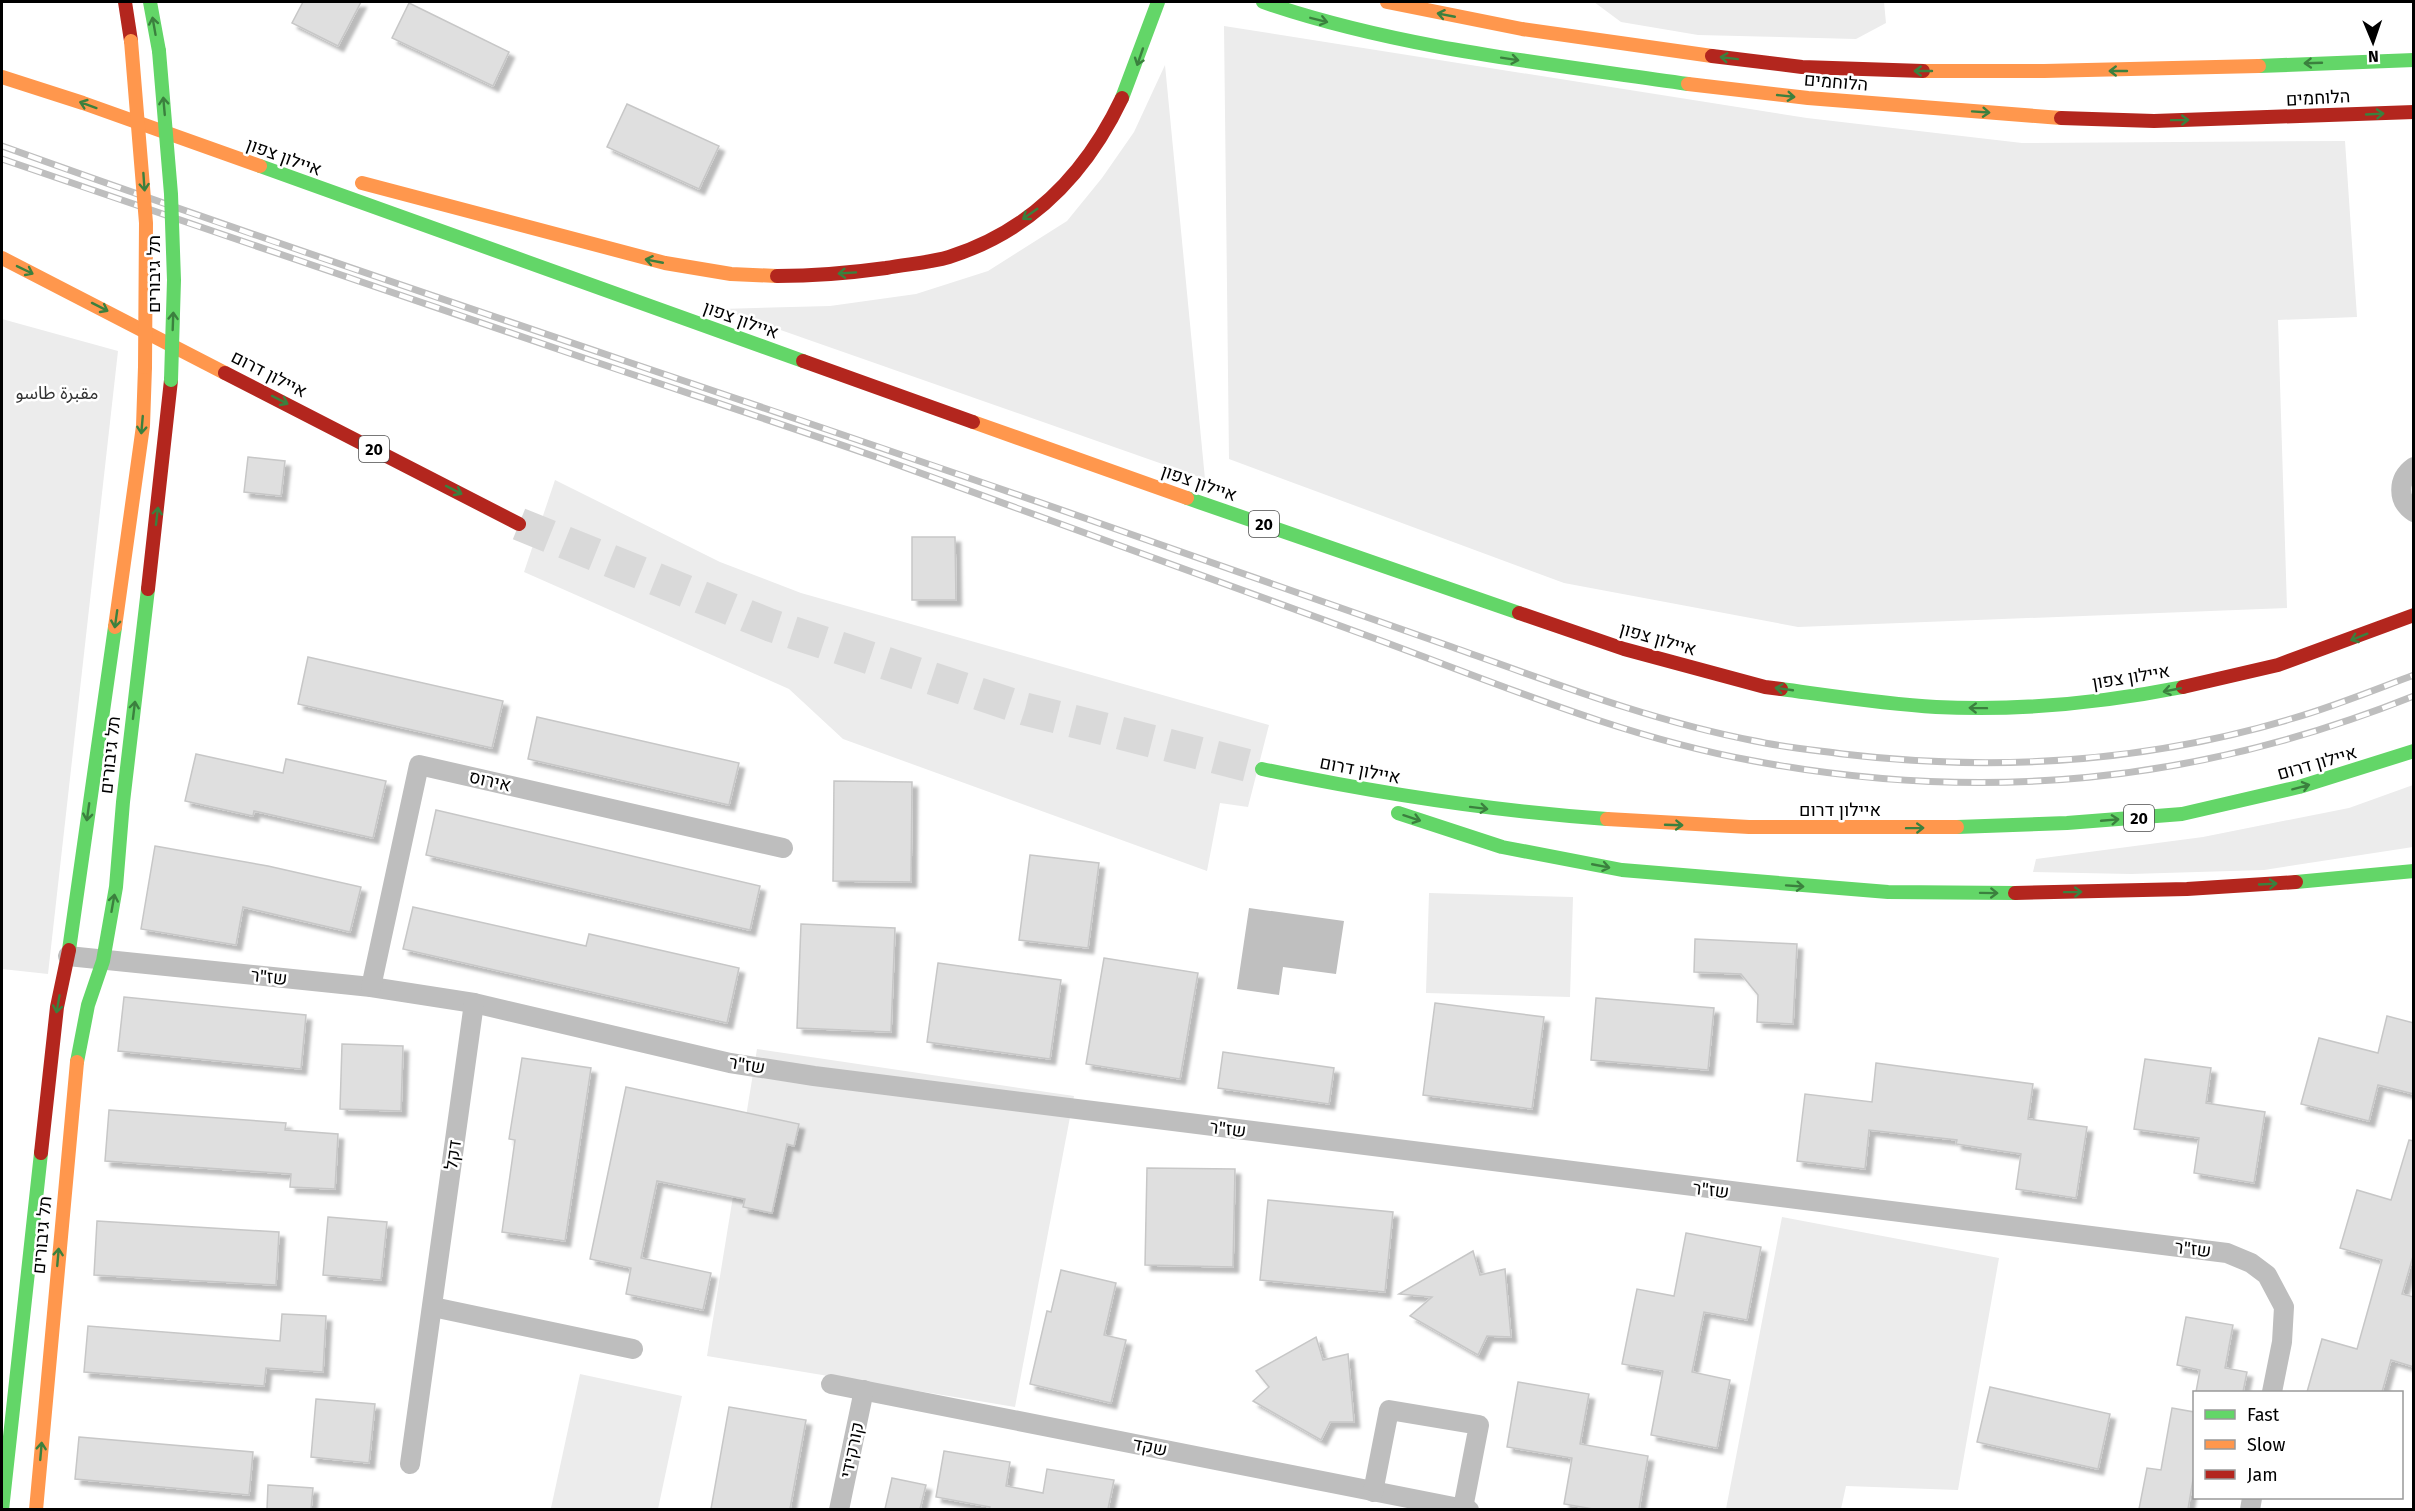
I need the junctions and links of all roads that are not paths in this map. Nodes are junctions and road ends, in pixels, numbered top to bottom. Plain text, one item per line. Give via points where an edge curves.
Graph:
1 (125, 2) edge
2 (150, 2) edge
3 (1158, 2) edge
4 (1263, 2) edge
5 (1387, 2) edge
6 (2414, 60) edge
7 (2, 77) edge
8 (2414, 112) edge
9 (143, 126) junction
10 (312, 170) dead end
11 (346, 179) dead end
12 (2, 258) edge
13 (2414, 467) edge
14 (2414, 512) edge
15 (519, 524) tunnel mouth
16 (2414, 615) edge
17 (2414, 751) edge
18 (1262, 770) tunnel mouth
19 (1277, 773) junction
20 (1367, 802) dead end
21 (1389, 810) dead end
22 (783, 848) dead end
23 (2414, 871) edge
24 (68, 956) junction
25 (103, 961) junction
26 (371, 987) junction
27 (474, 1004) junction
28 (433, 1308) junction
29 (633, 1349) dead end
30 (831, 1384) dead end
31 (864, 1390) junction
32 (2272, 1391) edge
33 (7, 1408) edge
34 (9, 1435) junction
35 (410, 1464) dead end
36 (2, 1467) edge
37 (1373, 1492) junction
38 (1411, 1504) edge
39 (1442, 1507) edge
40 (2, 1509) edge
41 (36, 1509) edge
42 (839, 1509) edge
43 (1466, 1509) edge

1 -> 24 main road, תל גיבורים, bridge via 146,223 142,426
25 -> 2 main road, תל גיבורים, bridge via 116,887 171,380 171,194 159,51
3 -> 11 main road via 1136,70 1109,125 1082,166 1032,214 994,237 948,257 855,272 775,277 708,271 634,257
4 -> 8 main road, הלוחמים via 1310,18 1443,48 1705,87 1808,98 2154,121
6 -> 5 main road, הלוחמים via 2124,71 1819,68 1566,36
9 -> 7 main road, איילון צפון / 20
9 - 10 main road
16 -> 9 main road, איילון צפון / 20 via 2278,665 2128,698 2049,706 1937,707 1765,687 1624,649 1144,483
12 -> 15 main road, איילון דרום / 20
13 - 14 street via 2405,476 2401,491 2404,503
19 -> 17 main road, איילון דרום / 20 via 1438,803 1662,825 1974,827 2179,814 2346,775
18 - 19 main road, איילון דרום / 20
19 - 20 main road
21 -> 23 main road via 1502,847 1622,870 1888,892 2187,889 2365,878
22 - 26 street, אירוס via 418,765
24 - 25 street, שז"ר
24 -> 33 main road, תל גיבורים via 57,1007
25 - 26 street, שז"ר
41 -> 25 main road, תל גיבורים via 72,1096 88,1005
26 - 27 street, שז"ר
27 - 28 street, דקל
27 - 32 street, שז"ר via 730,1063 814,1076 2227,1253 2267,1275 2284,1307
28 - 29 street
28 - 35 street, דקל
30 - 31 street, שקד
31 - 37 street, שקד
31 - 42 street, קורקידי
33 - 34 main road, תל גיבורים
34 - 36 main road
34 - 40 main road, תל גיבורים
37 - 38 street, שקד
37 - 43 street via 1389,1410 1479,1425
38 - 39 street, שקד
39 - 43 street, שקד

